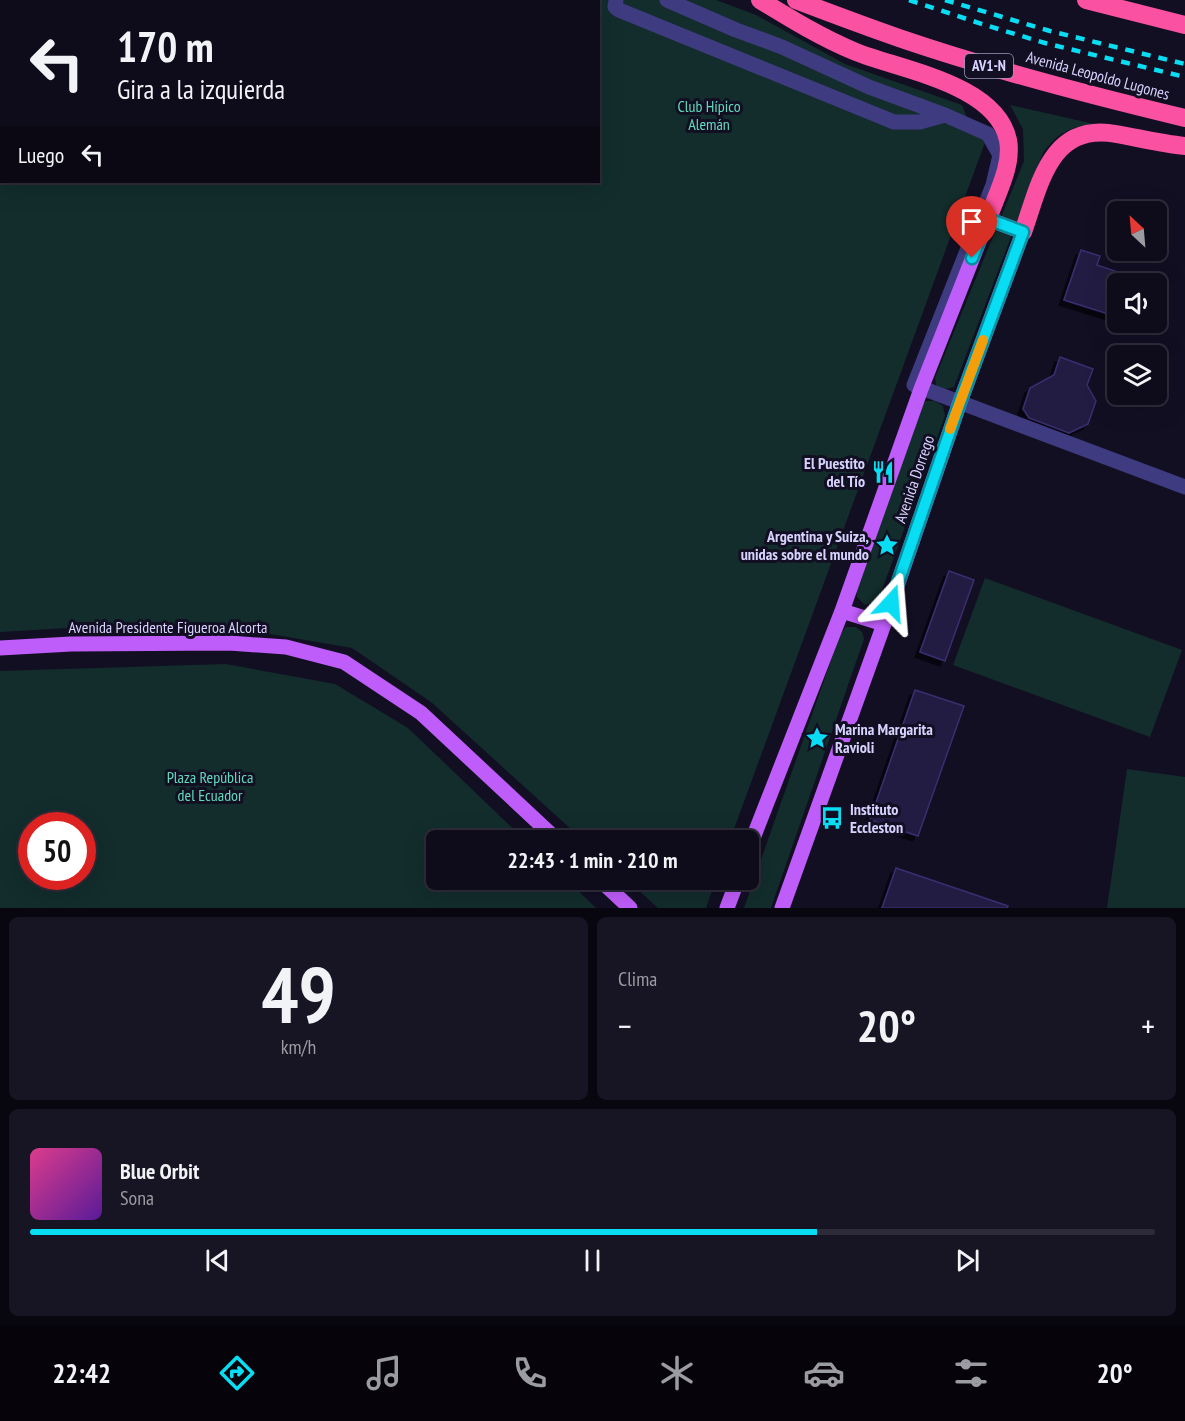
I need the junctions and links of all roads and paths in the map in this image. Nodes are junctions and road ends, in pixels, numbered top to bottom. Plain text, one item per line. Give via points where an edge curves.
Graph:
1 (616, 0) edge
2 (667, 0) edge
3 (760, 0) edge
4 (796, 0) edge
5 (1086, 0) edge
6 (1185, 24) edge
7 (945, 115) junction
8 (1185, 118) edge
9 (1185, 146) edge
10 (988, 219) junction
11 (1023, 232) junction
12 (921, 389) junction
13 (960, 402) junction
14 (1185, 487) edge
15 (842, 611) junction
16 (884, 624) junction
17 (0, 648) edge
18 (546, 830) edge
19 (756, 830) edge
20 (611, 890) edge
21 (734, 890) edge
22 (630, 908) edge
23 (727, 908) edge
24 (782, 908) edge

1 - 7 lane via 619,10 894,122 920,122
2 - 7 lane via 869,87
3 - 10 highway via 840,45 950,84 987,108 1008,138 1010,155
4 - 8 highway, Avenida Leopoldo Lugones / AV1-N via 972,61
5 - 6 highway
7 - 12 lane via 988,134 1000,155 993,185 915,381 914,385
9 - 11 highway via 1097,133 1066,142 1045,172
10 - 11 main road
10 - 12 main road, Avenida Dorrego
11 - 13 main road, Avenida Dorrego
12 - 13 lane
12 - 15 main road, Avenida Dorrego
13 - 14 lane
13 - 16 main road, Avenida Dorrego
15 - 16 main road
15 - 19 main road, Avenida Dorrego
16 - 24 main road, Avenida Dorrego
17 - 18 main road, Avenida Presidente Figueroa Alcorta via 229,642 286,647 344,662 421,713
20 - 22 main road
21 - 23 main road

